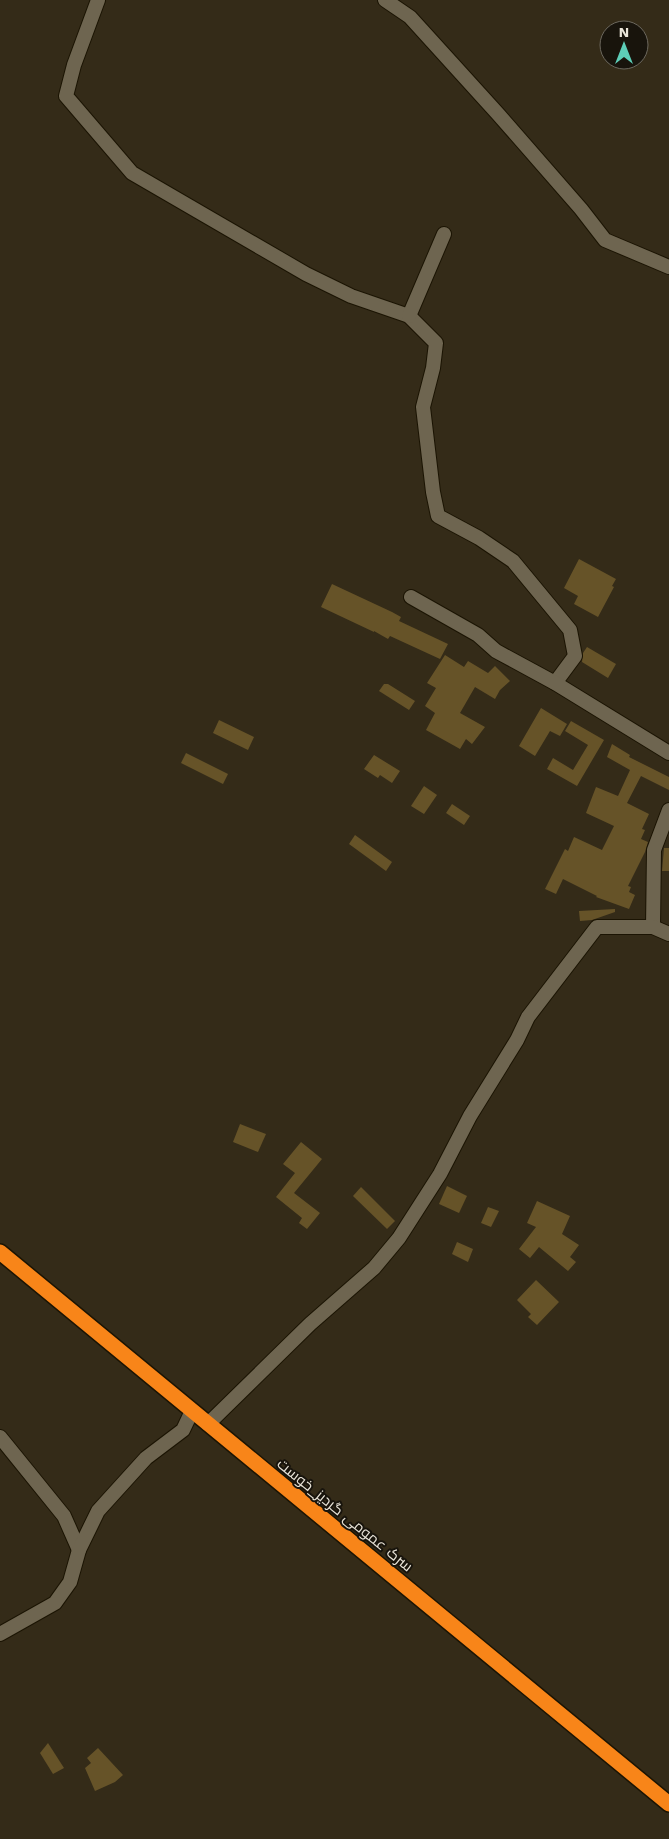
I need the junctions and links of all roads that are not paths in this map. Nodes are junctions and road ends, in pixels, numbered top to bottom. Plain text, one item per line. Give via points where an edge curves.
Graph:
1 (98, 0) edge
2 (386, 0) edge
3 (444, 234) dead end
4 (669, 267) edge
5 (409, 316) junction
6 (411, 597) dead end
7 (555, 683) junction
8 (669, 753) edge
9 (669, 810) edge
10 (653, 927) junction
11 (669, 934) edge
12 (0, 1252) edge
13 (192, 1410) junction
14 (208, 1424) junction
15 (0, 1437) edge
16 (79, 1550) junction
17 (0, 1634) edge
18 (669, 1804) edge

1 - 5 street via 66,96 132,173 306,274 351,296
2 - 4 street via 410,18 606,240
3 - 5 street
5 - 7 street via 436,343 423,408 438,516 513,561 570,630 574,656
6 - 7 street via 478,635 496,651
7 - 8 street
9 - 10 street via 654,850
10 - 11 street
10 - 14 street via 597,927 528,1017 440,1174 399,1238 374,1268 310,1324
12 - 13 highway, سرک عمومی گردیز_خوست
13 - 14 highway, سرک عمومی گردیز_خوست
13 - 16 street via 183,1430 146,1458 98,1511
14 - 18 highway, سرک عمومی گردیز_خوست
15 - 16 street via 64,1516
16 - 17 street via 70,1582 55,1603

